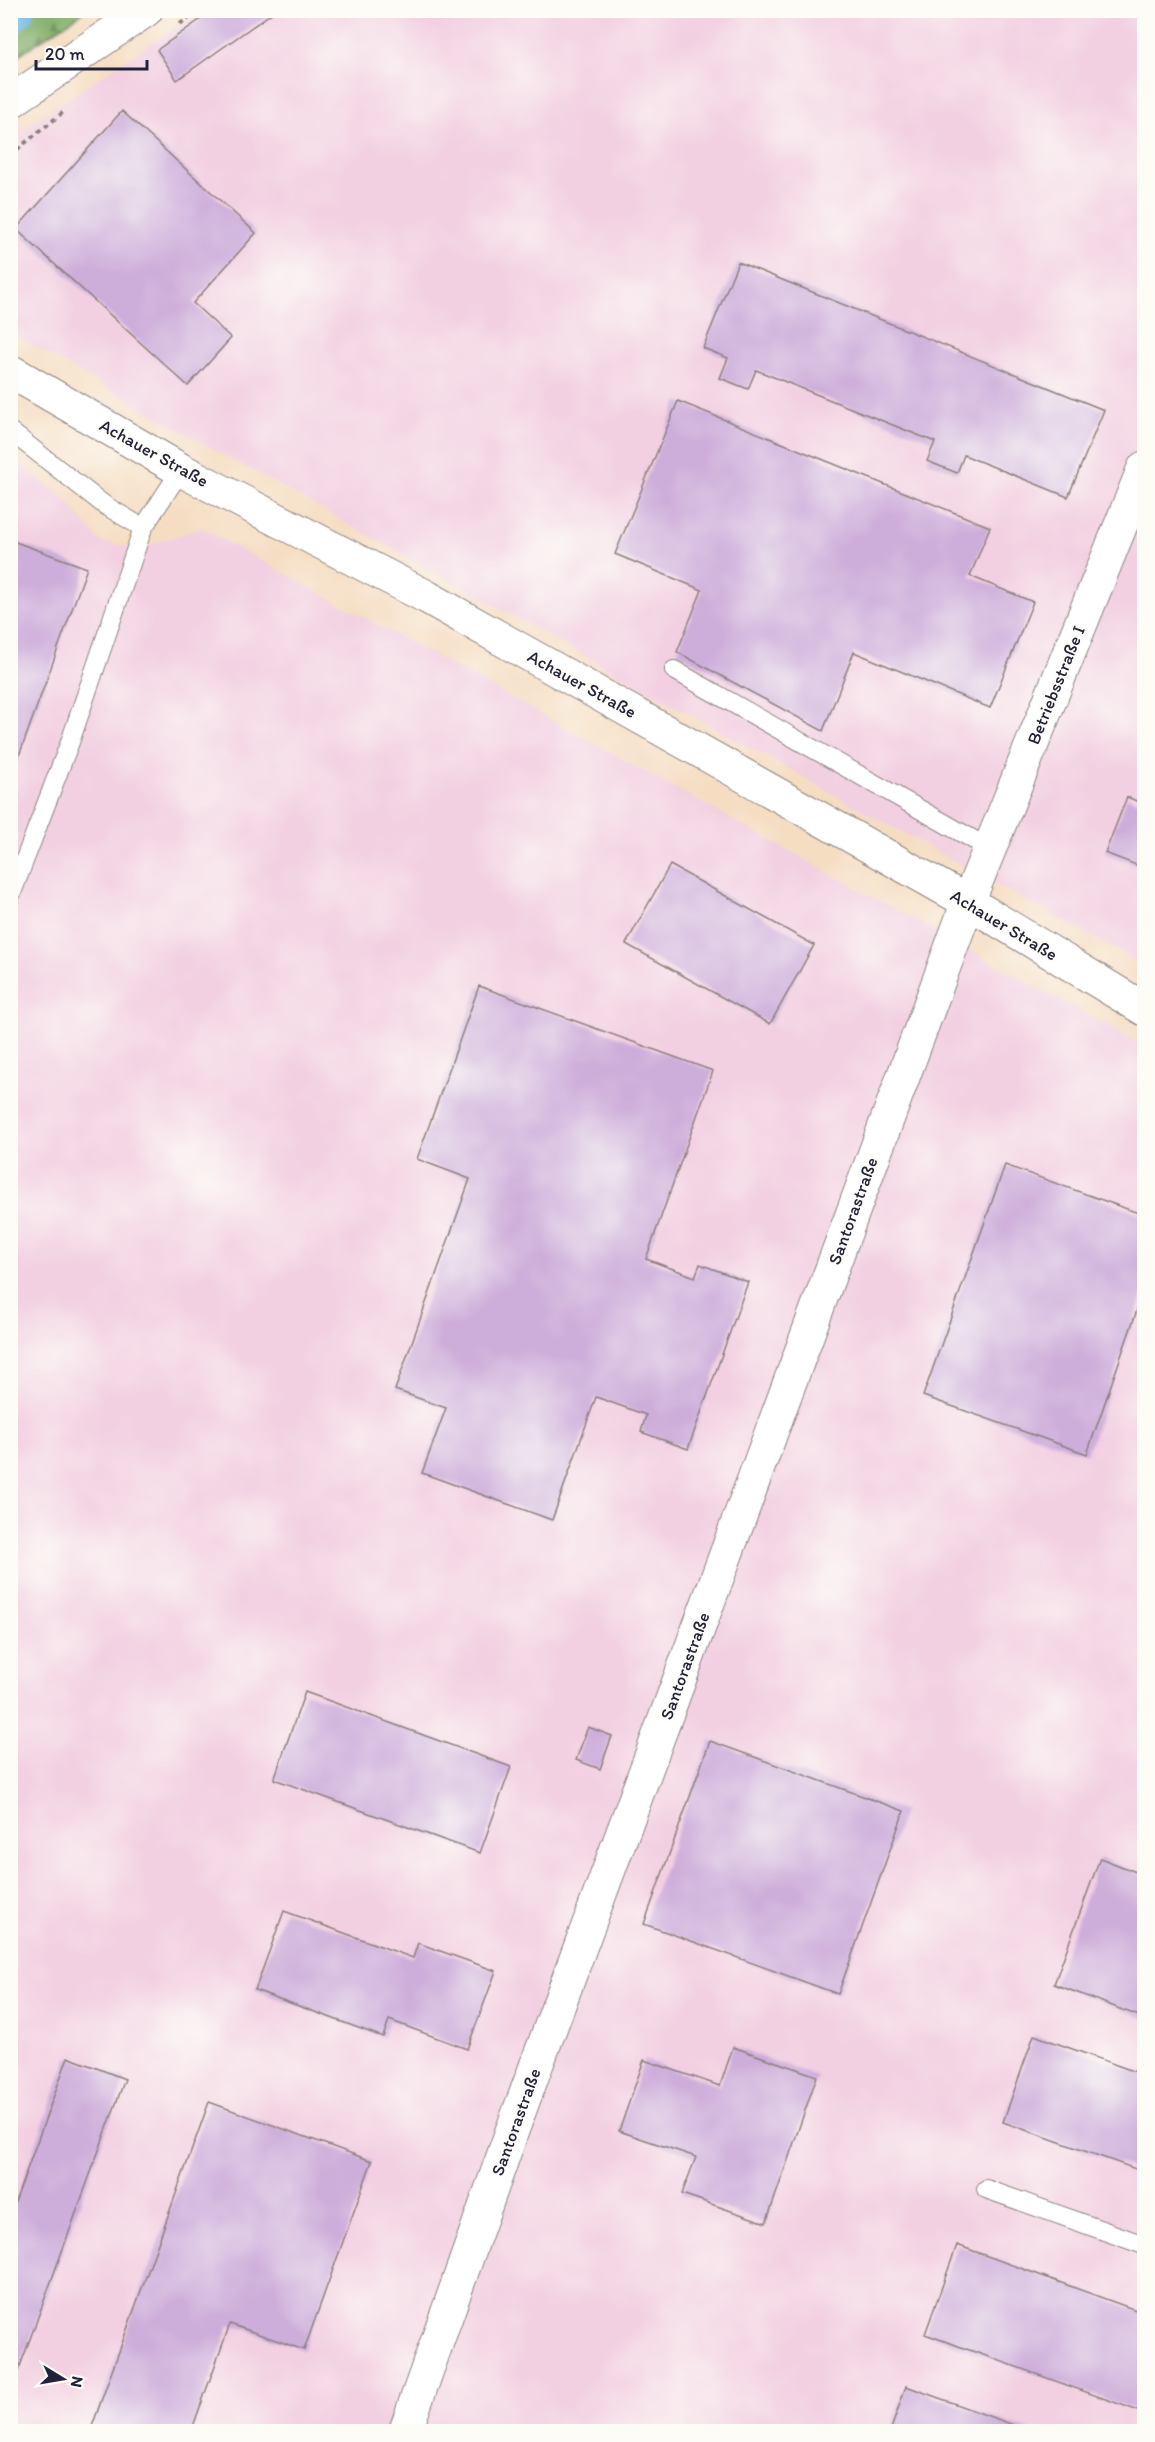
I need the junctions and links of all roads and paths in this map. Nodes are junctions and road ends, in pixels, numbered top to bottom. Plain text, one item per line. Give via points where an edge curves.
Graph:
1 (146, 10) edge
2 (10, 102) edge
3 (11, 371) edge
4 (10, 430) edge
5 (1144, 468) edge
6 (181, 470) junction
7 (143, 528) junction
8 (674, 670) dead end
9 (990, 849) junction
10 (10, 898) edge
11 (968, 902) junction
12 (1144, 1009) edge
13 (986, 2189) dead end
14 (1144, 2245) edge
15 (405, 2432) edge

1 - 2 street
3 - 6 street, Achauer Straße
4 - 7 lane via 103,504
5 - 9 street, Betriebsstraße I
6 - 7 lane
6 - 11 street, Achauer Straße via 427,597
7 - 10 lane via 70,742
8 - 9 lane
9 - 11 street, Betriebsstraße I
11 - 12 street, Achauer Straße
11 - 15 street, Santorastraße via 516,2120
13 - 14 lane

